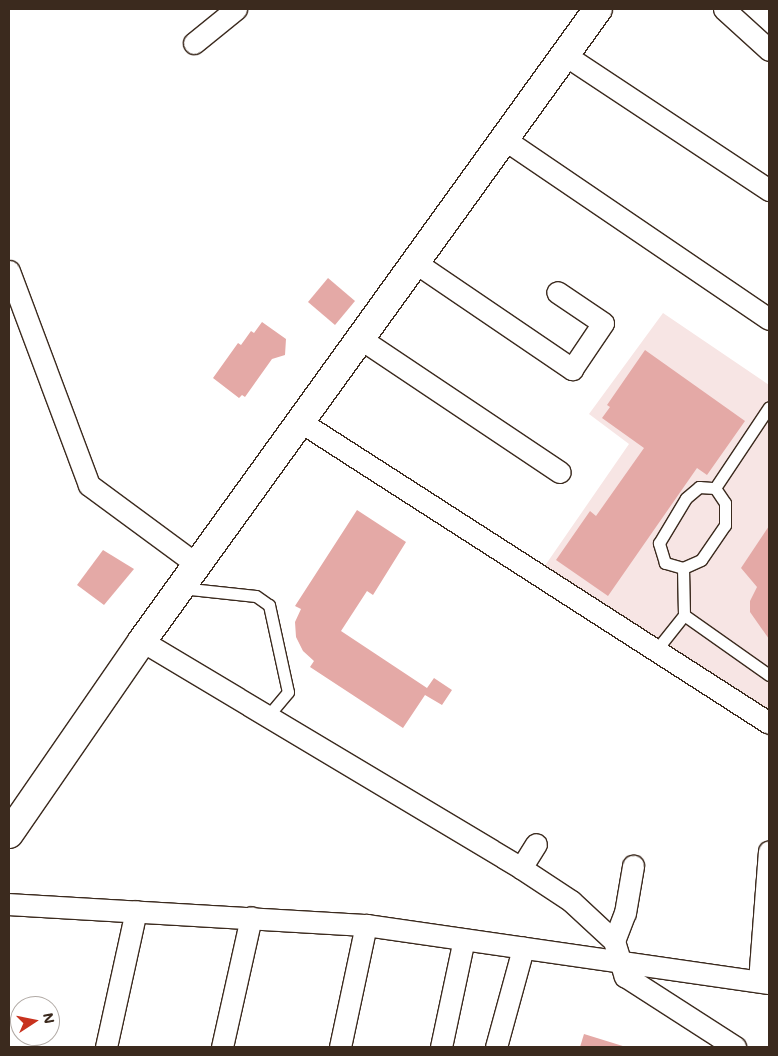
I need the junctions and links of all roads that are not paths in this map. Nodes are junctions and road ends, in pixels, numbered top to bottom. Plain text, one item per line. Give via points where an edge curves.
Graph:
1 (236, 9) edge
2 (598, 9) edge
3 (724, 9) edge
4 (194, 43) dead end
5 (769, 50) edge
6 (566, 55) junction
7 (504, 139) junction
8 (769, 190) edge
9 (416, 263) junction
10 (9, 271) edge
11 (558, 292) dead end
12 (769, 318) edge
13 (361, 338) junction
14 (769, 407) edge
15 (301, 422) junction
16 (560, 472) dead end
17 (715, 488) junction
18 (196, 564) junction
19 (683, 568) junction
20 (180, 588) junction
21 (684, 615) junction
22 (142, 641) junction
23 (657, 649) junction
24 (769, 675) edge
25 (268, 716) junction
26 (769, 723) edge
27 (9, 834) edge
28 (536, 844) dead end
29 (769, 851) edge
30 (633, 866) dead end
31 (521, 868) junction
32 (9, 904) edge
33 (136, 911) junction
34 (251, 918) junction
35 (366, 925) junction
36 (464, 939) junction
37 (614, 942) junction
38 (523, 948) junction
39 (621, 963) junction
40 (764, 982) edge
41 (106, 1047) edge
42 (222, 1047) edge
43 (340, 1047) edge
44 (441, 1047) edge
45 (496, 1047) edge
46 (735, 1047) edge

1 - 4 street
2 - 6 street
3 - 5 street
6 - 7 street
6 - 8 street
7 - 9 street
7 - 12 street
9 - 11 street via 572,369 603,323
9 - 13 street
10 - 18 street via 89,485
13 - 15 street
13 - 16 street
14 - 17 lane
15 - 18 street
15 - 23 street
17 - 19 lane via 725,503 725,525 701,560
17 - 19 lane via 699,487 686,498 659,544 665,564
18 - 20 street
19 - 21 lane
20 - 22 street
20 - 25 lane via 256,596 269,605 288,692
21 - 23 lane
21 - 24 lane
22 - 25 street
22 - 27 street
23 - 26 street
25 - 31 street
28 - 31 street
29 - 40 street
30 - 37 street via 625,913
31 - 37 street via 570,901
32 - 33 street
33 - 34 street
33 - 41 street
34 - 35 street
34 - 42 street
35 - 36 street
35 - 43 street
36 - 38 street
36 - 44 street
37 - 39 street
38 - 39 street
38 - 45 street
39 - 40 street
39 - 46 street via 625,976

